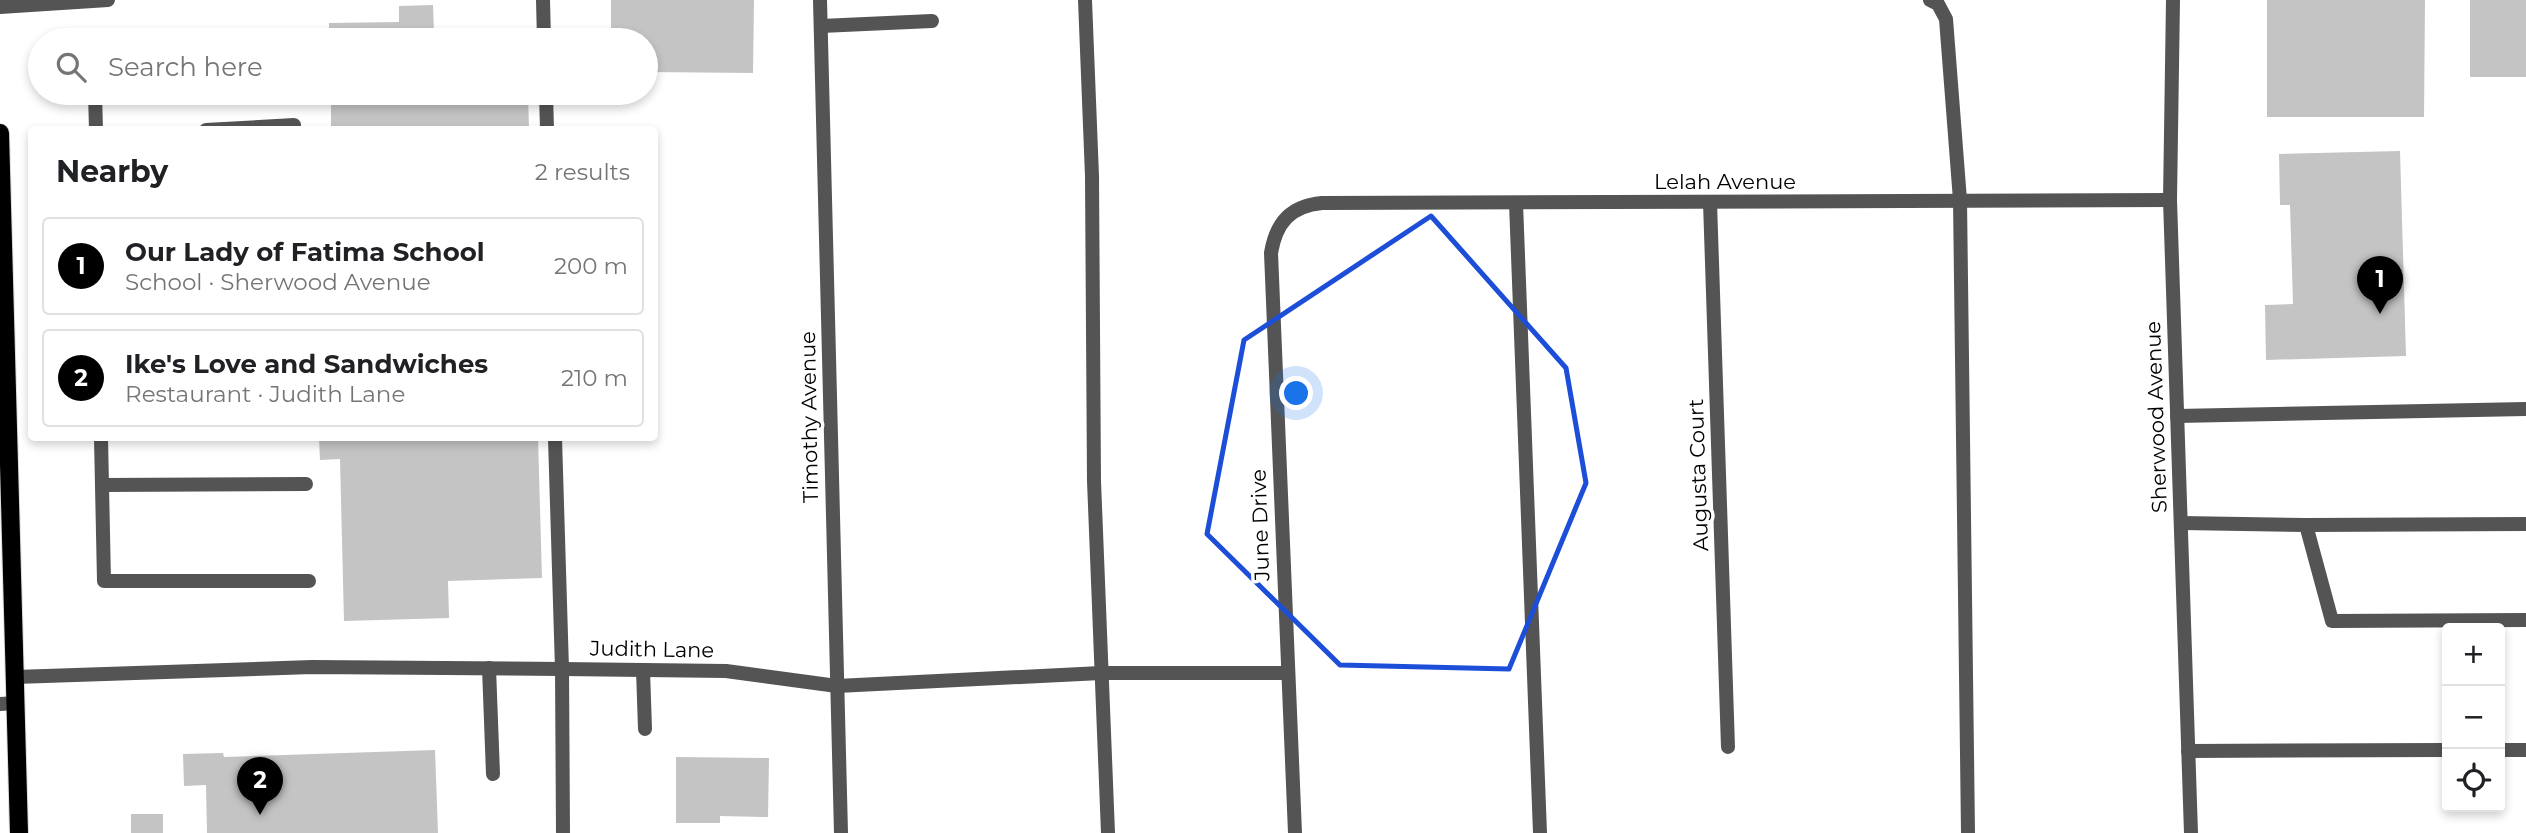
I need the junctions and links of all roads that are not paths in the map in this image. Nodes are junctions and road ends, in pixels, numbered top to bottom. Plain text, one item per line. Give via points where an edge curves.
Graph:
1 (108, 0) edge
2 (543, 0) edge
3 (820, 0) edge
4 (1085, 0) edge
5 (1930, 0) edge
6 (2173, 0) edge
7 (0, 7) edge
8 (932, 21) dead end
9 (821, 26) junction
10 (544, 28) edge
11 (95, 105) edge
12 (546, 105) edge
13 (294, 125) dead end
14 (96, 126) edge
15 (276, 126) edge
16 (547, 126) edge
17 (0, 133) edge
18 (1960, 200) junction
19 (2170, 200) junction
20 (1710, 202) junction
21 (1516, 203) junction
22 (1285, 218) joint
23 (2, 283) edge
24 (2526, 410) edge
25 (2177, 416) junction
26 (101, 441) edge
27 (555, 441) edge
28 (306, 484) dead end
29 (102, 485) junction
30 (2181, 523) junction
31 (2526, 524) edge
32 (2306, 525) junction
33 (309, 581) dead end
34 (2526, 620) edge
35 (489, 668) junction
36 (562, 669) junction
37 (643, 670) junction
38 (1101, 673) junction
39 (1287, 673) junction
40 (15, 677) junction
41 (836, 686) junction
42 (8, 704) edge
43 (645, 729) dead end
44 (1728, 747) dead end
45 (2442, 750) edge
46 (2505, 750) edge
47 (2526, 750) edge
48 (2188, 751) junction
49 (493, 774) dead end
50 (19, 833) edge
51 (563, 833) edge
52 (841, 833) edge
53 (1108, 833) edge
54 (1295, 833) edge
55 (1540, 833) edge
56 (1968, 833) edge
57 (2191, 833) edge

1 - 7 street
2 - 10 street
3 - 9 street, Timothy Avenue
4 - 38 street
5 - 18 street via 1938,4 1946,19
6 - 19 street, Sherwood Avenue
8 - 9 street
9 - 41 street, Timothy Avenue
11 - 14 street
12 - 16 street
13 - 15 street
17 - 23 main road
18 - 19 street, Lelah Avenue
18 - 20 street, Lelah Avenue
18 - 56 street
19 - 25 street, Sherwood Avenue
20 - 21 street, Lelah Avenue
20 - 44 street, Augusta Court
21 - 22 street, Lelah Avenue via 1322,203 1306,205
21 - 55 street
22 - 39 street, June Drive via 1271,253
23 - 40 main road
24 - 25 street
25 - 30 street, Sherwood Avenue
26 - 29 street
27 - 36 street
28 - 29 street
29 - 33 street via 104,581
30 - 32 street
30 - 48 street, Sherwood Avenue
31 - 32 street
32 - 34 street via 2332,621
35 - 36 street, Judith Lane
35 - 40 street, Judith Lane via 312,667
35 - 49 street
36 - 37 street, Judith Lane
36 - 51 street
37 - 41 street, Judith Lane via 726,671
37 - 43 street
38 - 39 street, Judith Lane
38 - 41 street, Judith Lane
38 - 53 street
39 - 54 street, June Drive
40 - 42 main road
41 - 52 street, Timothy Avenue
42 - 50 main road
45 - 48 street
46 - 47 street
48 - 57 street, Sherwood Avenue

